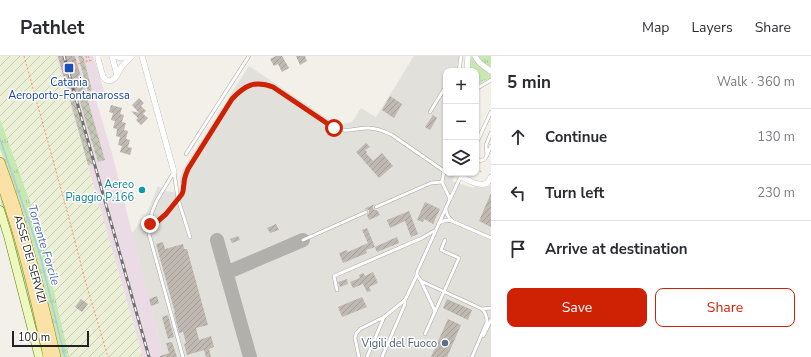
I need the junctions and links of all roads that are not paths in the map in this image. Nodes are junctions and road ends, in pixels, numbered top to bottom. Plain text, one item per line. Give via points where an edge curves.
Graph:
1 (98, 56) edge
2 (113, 56) edge
3 (128, 56) edge
4 (132, 56) edge
5 (142, 56) edge
6 (249, 56) edge
7 (461, 56) edge
8 (468, 56) edge
9 (474, 56) edge
10 (459, 68) edge
11 (467, 68) edge
12 (491, 71) edge
13 (117, 75) junction
14 (491, 80) edge
15 (479, 87) edge
16 (443, 91) edge
17 (430, 112) dead end
18 (491, 112) edge
19 (491, 133) edge
20 (478, 140) edge
21 (491, 146) edge
22 (186, 154) dead end
23 (487, 155) junction
24 (479, 160) edge
25 (0, 162) edge
26 (443, 168) edge
27 (174, 172) junction
28 (443, 176) edge
29 (461, 176) edge
30 (462, 176) edge
31 (491, 177) edge
32 (0, 180) edge
33 (442, 182) junction
34 (178, 199) junction
35 (450, 199) junction
36 (447, 205) junction
37 (376, 207) dead end
38 (0, 210) edge
39 (366, 212) dead end
40 (452, 220) junction
41 (438, 224) junction
42 (150, 228) junction
43 (436, 230) junction
44 (190, 237) dead end
45 (422, 238) junction
46 (491, 238) edge
47 (303, 240) dead end
48 (445, 240) dead end
49 (428, 247) junction
50 (417, 275) junction
51 (421, 281) junction
52 (337, 290) dead end
53 (444, 292) junction
54 (405, 300) junction
55 (491, 308) edge
56 (482, 309) junction
57 (435, 311) junction
58 (384, 317) junction
59 (491, 320) edge
60 (425, 334) dead end
61 (39, 357) edge
62 (48, 357) edge
63 (56, 357) edge
64 (183, 357) edge
65 (359, 357) edge
66 (366, 357) edge
67 (382, 357) edge
68 (472, 357) edge

1 - 13 street via 103,77 109,81
2 - 3 street
2 - 13 street
4 - 13 street
5 - 27 street
6 - 22 lane
7 - 10 lane
8 - 11 street
9 - 12 street via 481,65
14 - 15 lane
16 - 17 lane
18 - 20 lane
19 - 23 lane via 486,145
21 - 23 lane
23 - 24 lane via 483,161
25 - 63 main road, ASSE DEI SERVIZI via 24,232
26 - 34 lane via 384,131 377,128 350,131 334,128 273,87 258,84 247,86 232,99 188,169 183,191
27 - 34 lane
27 - 42 lane via 157,200
28 - 33 lane
29 - 35 lane
30 - 31 street via 481,184 488,182
32 - 62 main road, ASSE DEI SERVIZI via 34,292
33 - 35 lane
33 - 37 lane via 431,183
34 - 42 lane
34 - 44 lane
35 - 36 lane
36 - 40 lane via 446,212
36 - 41 lane
38 - 61 main road
39 - 47 lane
40 - 41 lane via 443,220
40 - 46 lane
41 - 43 lane
42 - 64 lane via 149,234
43 - 45 lane
43 - 49 lane
45 - 49 lane via 428,242
45 - 52 lane via 334,276
48 - 53 lane via 440,250 459,258
49 - 50 lane
50 - 51 lane
50 - 54 lane
51 - 53 lane
51 - 57 lane
53 - 56 lane
53 - 57 lane
54 - 58 lane
54 - 67 lane
55 - 56 lane
56 - 68 lane via 486,313 487,322
57 - 60 lane
58 - 65 lane via 360,329 356,334
58 - 66 lane
59 - 68 lane

